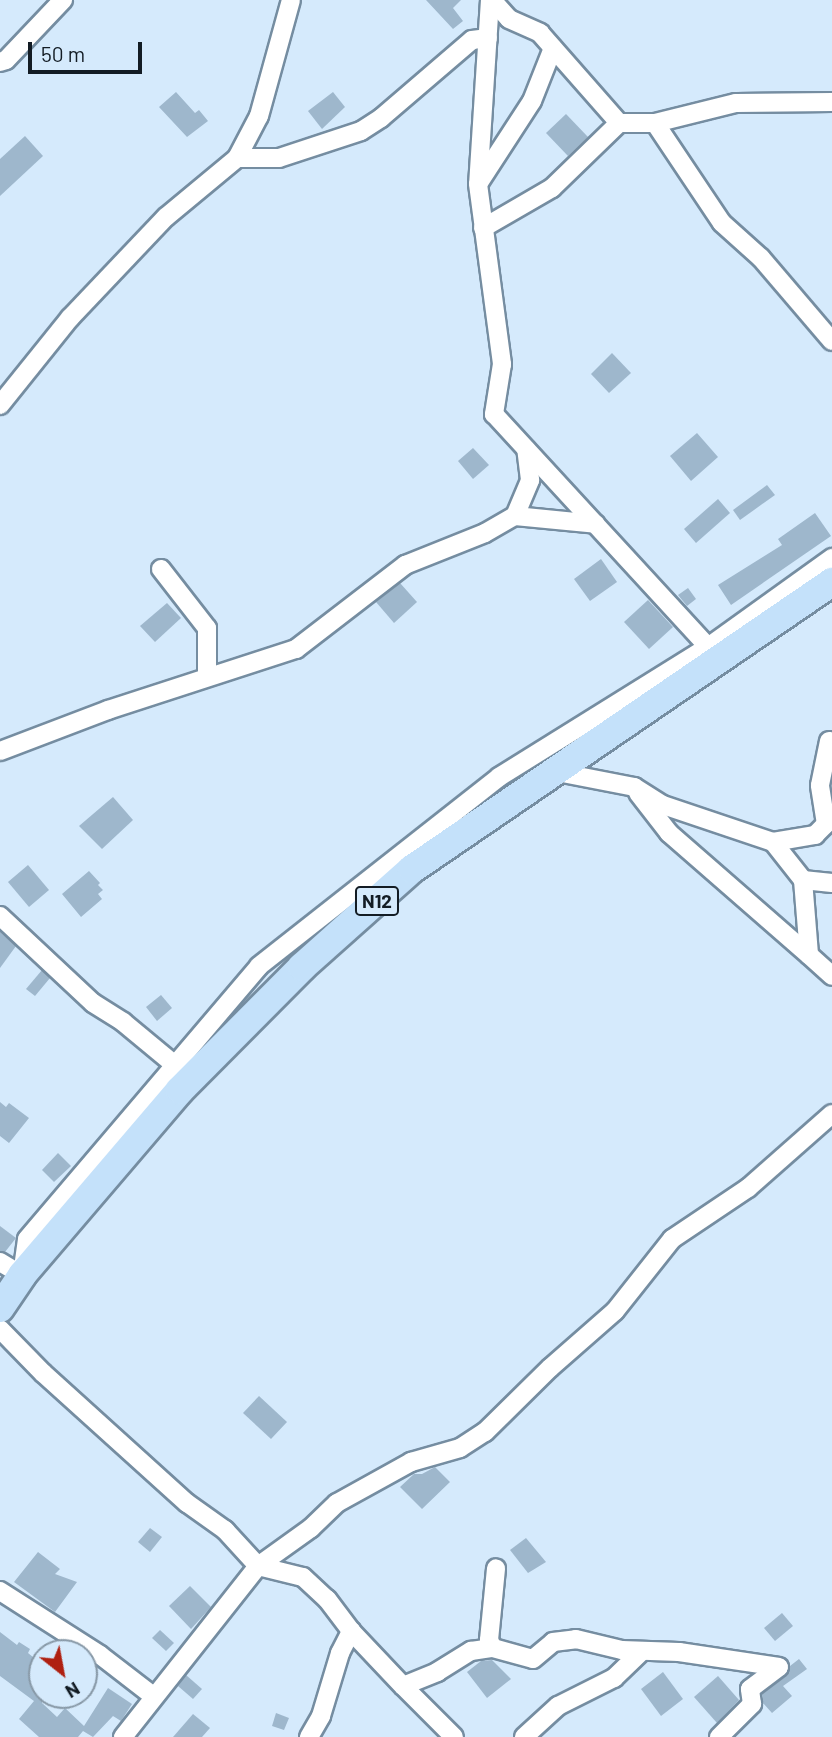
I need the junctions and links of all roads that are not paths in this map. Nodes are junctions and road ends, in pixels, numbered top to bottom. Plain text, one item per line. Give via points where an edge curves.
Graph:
1 (63, 0) edge
2 (291, 0) edge
3 (491, 0) edge
4 (488, 38) junction
5 (553, 48) junction
6 (0, 62) edge
7 (832, 102) edge
8 (619, 123) junction
9 (655, 123) junction
10 (237, 158) junction
11 (478, 184) junction
12 (484, 228) junction
13 (832, 341) edge
14 (0, 405) edge
15 (526, 449) junction
16 (515, 516) junction
17 (596, 524) junction
18 (832, 558) edge
19 (161, 569) dead end
20 (832, 582) edge
21 (714, 653) junction
22 (207, 676) junction
23 (829, 741) dead end
24 (0, 751) edge
25 (552, 771) junction
26 (634, 787) junction
27 (773, 842) junction
28 (803, 880) junction
29 (832, 883) edge
30 (0, 916) edge
31 (809, 955) junction
32 (832, 976) edge
33 (175, 1065) junction
34 (832, 1114) edge
35 (11, 1269) edge
36 (0, 1308) edge
37 (0, 1329) edge
38 (258, 1566) junction
39 (496, 1568) dead end
40 (0, 1591) edge
41 (351, 1632) junction
42 (493, 1648) junction
43 (642, 1651) junction
44 (403, 1686) junction
45 (153, 1696) junction
46 (123, 1737) edge
47 (309, 1737) edge
48 (454, 1737) edge
49 (524, 1737) edge
50 (719, 1737) edge

1 - 6 street
2 - 10 street via 259,116
3 - 4 street
3 - 5 street via 509,19 540,33
4 - 10 street via 472,40 361,131 279,158
4 - 11 street
5 - 8 street
5 - 11 street via 532,101
7 - 9 street via 736,103
8 - 9 street
8 - 12 street via 552,188
9 - 13 street via 722,223 761,258
10 - 14 street via 156,227 70,318
11 - 12 street
12 - 15 street via 502,364 494,414
15 - 16 street via 530,480
15 - 17 street
16 - 17 street
16 - 22 street via 405,565 296,649
17 - 21 street
18 - 21 street
19 - 22 street via 207,628
20 - 21 main road, N12
21 - 25 main road, N12
21 - 33 street via 499,777 260,965
22 - 24 street
23 - 27 street via 820,785 826,824 815,835
25 - 26 street
25 - 35 main road, N12 via 412,869 302,967
26 - 27 street via 663,805
26 - 31 street via 668,833
27 - 28 street
28 - 29 street
28 - 31 street
30 - 33 street via 93,1003
31 - 32 street
33 - 35 street via 27,1239
34 - 38 street via 748,1188 672,1239 615,1311 485,1432 460,1448 411,1462 337,1503
35 - 36 main road, N12
37 - 38 street via 187,1503 225,1530
38 - 41 street via 303,1577 327,1599
38 - 45 street
39 - 42 street via 489,1640
40 - 45 street via 100,1655
41 - 44 street
41 - 47 street
42 - 43 street via 533,1659 553,1642 576,1639
42 - 44 street via 471,1651
43 - 49 street via 614,1678 558,1706
43 - 50 street via 779,1667 750,1689 752,1704
44 - 48 street
45 - 46 street

